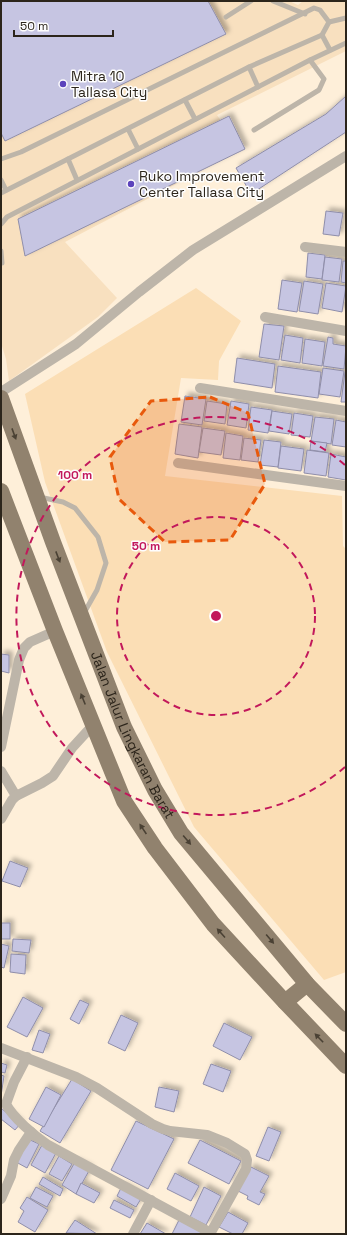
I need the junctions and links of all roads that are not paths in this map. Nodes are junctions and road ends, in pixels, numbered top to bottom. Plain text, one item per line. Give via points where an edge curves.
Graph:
1 (251, 1) edge
2 (273, 1) edge
3 (305, 14) junction
4 (226, 17) dead end
5 (346, 18) edge
6 (329, 22) junction
7 (322, 35) junction
8 (346, 43) edge
9 (330, 50) junction
10 (310, 60) junction
11 (249, 68) junction
12 (258, 87) junction
13 (185, 100) junction
14 (196, 119) junction
15 (128, 129) junction
16 (254, 130) dead end
17 (138, 149) junction
18 (346, 156) edge
19 (1, 159) edge
20 (68, 159) junction
21 (1, 180) edge
22 (77, 180) junction
23 (3, 192) edge
24 (1, 224) edge
25 (305, 247) dead end
26 (1, 251) edge
27 (346, 252) edge
28 (2, 263) dead end
29 (266, 317) dead end
30 (346, 331) edge
31 (200, 388) dead end
32 (1, 392) edge
33 (1, 398) edge
34 (346, 411) edge
35 (178, 463) dead end
36 (346, 486) edge
37 (1, 491) edge
38 (36, 497) junction
39 (81, 617) junction
40 (55, 631) junction
41 (93, 725) junction
42 (1, 747) edge
43 (1, 771) edge
44 (16, 796) junction
45 (1, 819) edge
46 (307, 984) junction
47 (285, 1002) junction
48 (346, 1024) edge
49 (1, 1048) edge
50 (27, 1057) junction
51 (346, 1066) edge
52 (31, 1132) junction
53 (1, 1199) edge
54 (151, 1200) junction
55 (133, 1234) edge
56 (211, 1234) edge

1 - 4 lane
2 - 3 lane
3 - 6 lane via 314,8 320,10
3 - 19 lane via 21,152
5 - 6 lane
6 - 7 lane
7 - 9 lane
7 - 11 lane
8 - 9 lane
9 - 10 lane
10 - 12 lane
10 - 16 lane via 324,79 319,90
11 - 12 lane
11 - 13 lane
12 - 14 lane
13 - 14 lane
13 - 15 lane
14 - 17 lane
15 - 17 lane
15 - 20 lane
17 - 22 lane
18 - 32 street via 193,250 76,344
20 - 22 lane
20 - 23 lane
21 - 23 lane
22 - 24 lane via 7,217
25 - 27 street
26 - 28 lane
29 - 30 street
31 - 34 street
33 -> 38 main road, Jalan Jalur Lingkaran Barat
35 - 36 street
37 - 40 main road
38 -> 39 main road, Jalan Jalur Lingkaran Barat
38 - 39 lane via 63,502 75,508 98,537 106,563 97,590
39 -> 46 main road, Jalan Jalur Lingkaran Barat via 124,727 154,790 181,833
41 -> 40 main road
40 - 42 street via 30,642 21,654
41 - 44 street via 72,748 53,776
47 -> 41 main road via 214,924 155,848 124,801
43 - 44 street
44 - 45 street
46 - 47 main road
46 - 48 main road, Jalan Jalur Lingkaran Barat
51 -> 47 main road
49 - 50 street
50 - 52 street via 6,1104
50 - 56 street via 97,1088 163,1129 208,1135 228,1143 245,1154 246,1169
52 - 53 street via 14,1160
52 - 54 street via 48,1145
54 - 55 street
54 - 56 street

